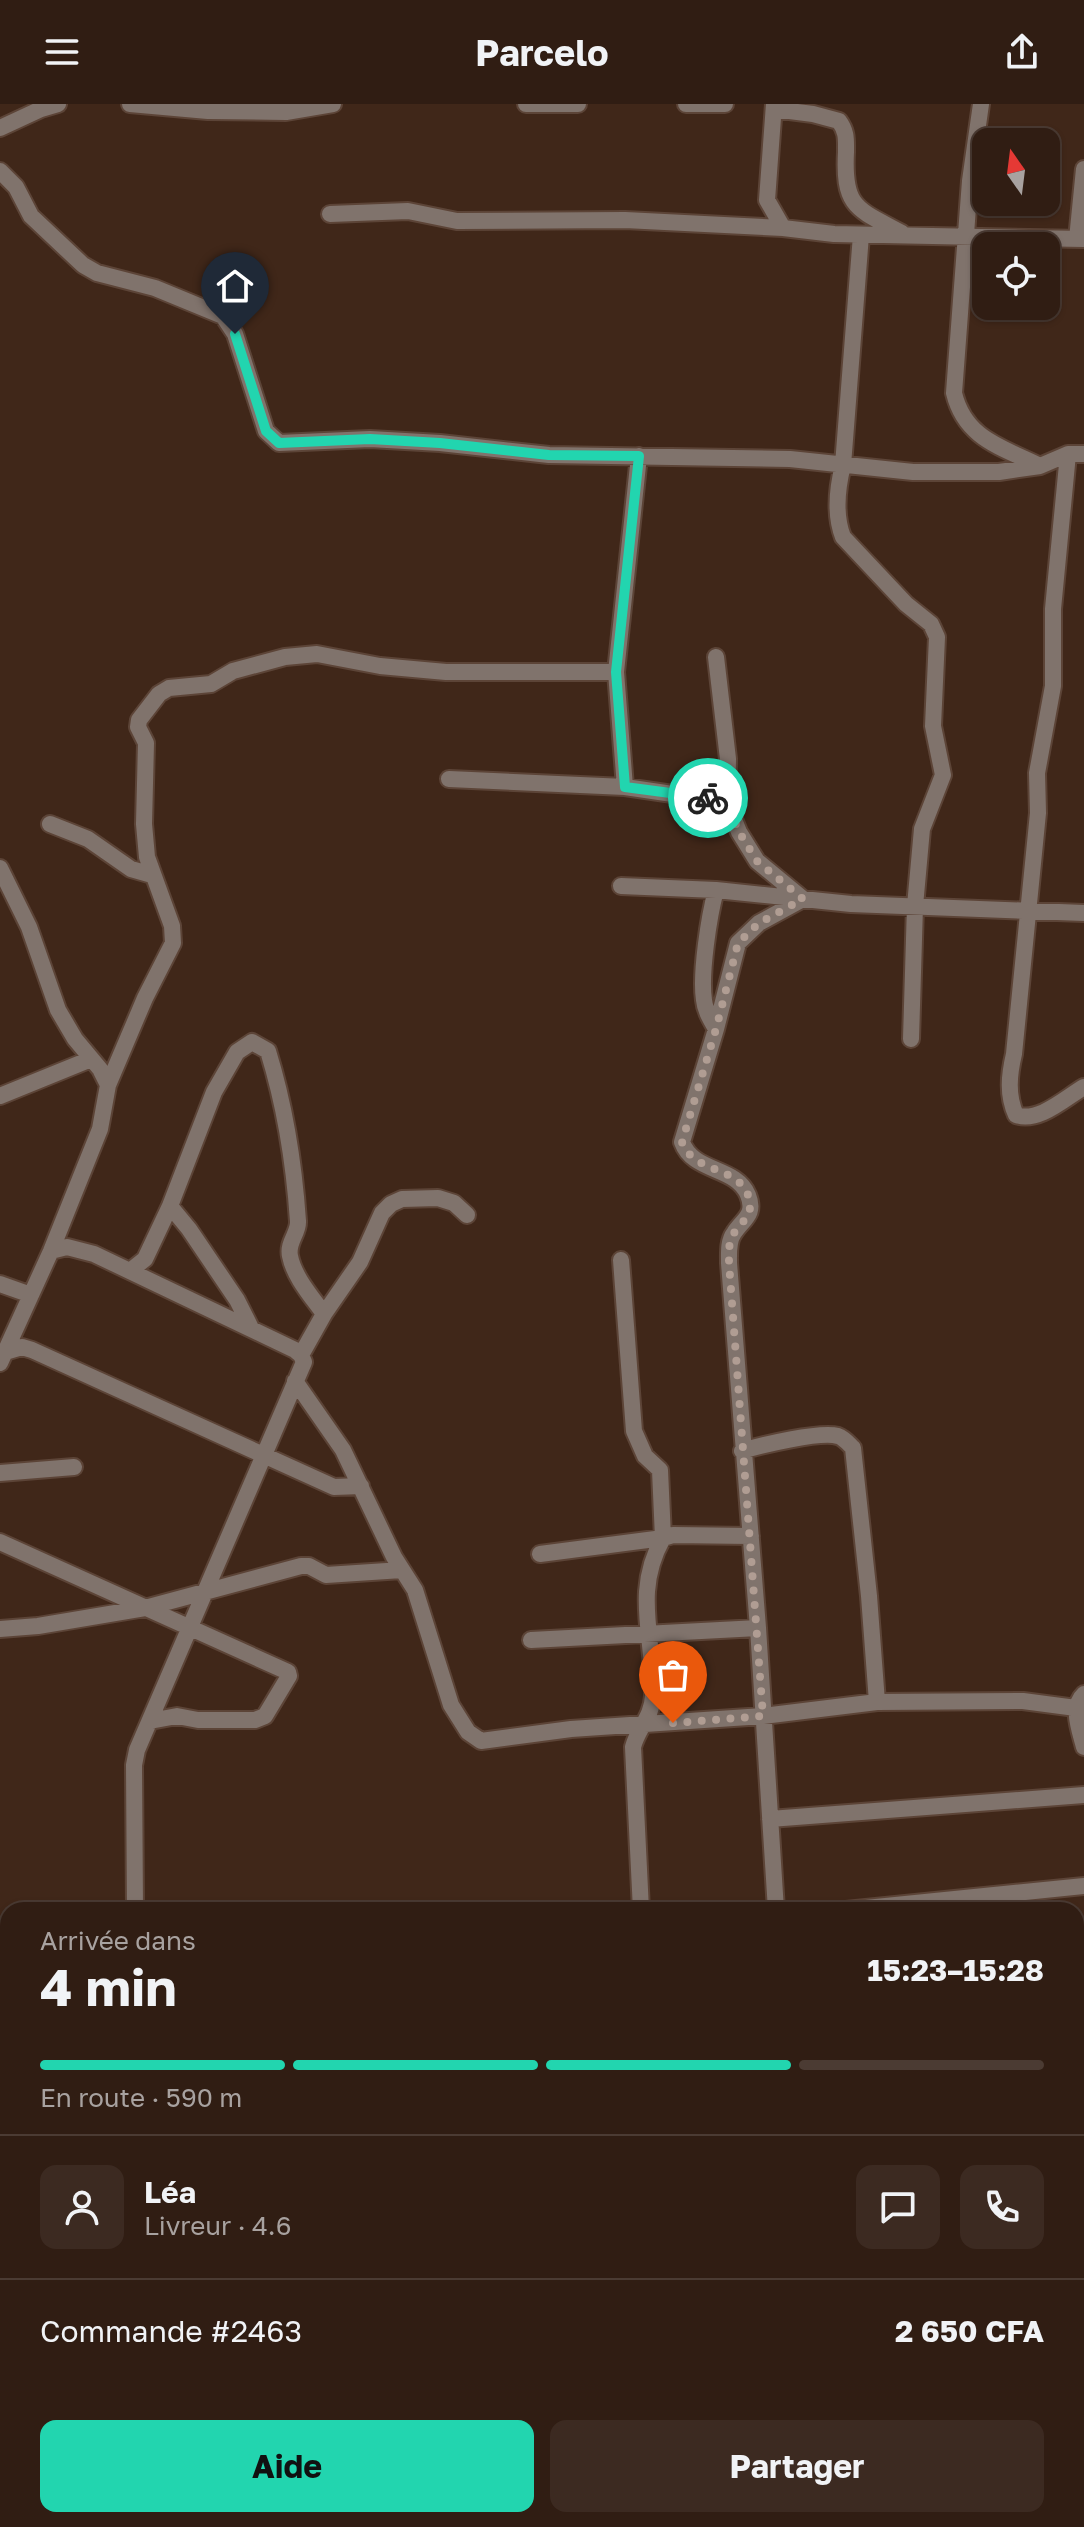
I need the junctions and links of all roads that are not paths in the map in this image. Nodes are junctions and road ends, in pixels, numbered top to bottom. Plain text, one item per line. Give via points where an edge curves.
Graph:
1 (58, 104) edge
2 (130, 104) edge
3 (333, 104) edge
4 (526, 104) edge
5 (578, 104) edge
6 (686, 104) edge
7 (725, 104) edge
8 (981, 104) edge
9 (774, 106) edge
10 (0, 128) edge
11 (1084, 169) edge
12 (0, 171) edge
13 (330, 214) dead end
14 (783, 228) junction
15 (861, 235) junction
16 (907, 235) junction
17 (966, 235) junction
18 (1081, 239) edge
19 (1076, 454) edge
20 (639, 456) junction
21 (843, 465) junction
22 (1040, 466) junction
23 (716, 657) dead end
24 (616, 672) junction
25 (449, 779) dead end
26 (625, 787) junction
27 (727, 802) junction
28 (50, 824) dead end
29 (0, 868) edge
30 (152, 875) junction
31 (621, 886) dead end
32 (716, 890) junction
33 (803, 899) junction
34 (915, 906) junction
35 (1026, 910) junction
36 (1084, 913) edge
37 (716, 1029) junction
38 (911, 1039) dead end
39 (91, 1059) junction
40 (108, 1085) junction
41 (1084, 1087) edge
42 (0, 1096) edge
43 (170, 1206) junction
44 (467, 1215) dead end
45 (51, 1251) junction
46 (621, 1260) dead end
47 (130, 1271) junction
48 (0, 1284) edge
49 (31, 1295) junction
50 (324, 1314) junction
51 (251, 1328) junction
52 (301, 1355) junction
53 (3, 1357) edge
54 (295, 1381) junction
55 (742, 1451) junction
56 (263, 1456) junction
57 (74, 1467) dead end
58 (0, 1473) edge
59 (361, 1486) junction
60 (751, 1536) junction
61 (663, 1538) junction
62 (0, 1542) edge
63 (540, 1554) dead end
64 (402, 1570) junction
65 (205, 1592) junction
66 (145, 1608) junction
67 (189, 1627) junction
68 (758, 1628) junction
69 (0, 1629) edge
70 (649, 1634) junction
71 (531, 1640) dead end
72 (1080, 1701) edge
73 (877, 1702) junction
74 (763, 1716) junction
75 (150, 1721) junction
76 (643, 1726) junction
77 (1084, 1747) edge
78 (1084, 1795) edge
79 (770, 1819) junction
80 (1084, 1886) edge
81 (135, 1902) edge
82 (641, 1902) edge
83 (775, 1902) edge
84 (925, 1902) edge

1 - 10 street
2 - 3 street via 286,112
4 - 5 street
6 - 7 street
8 - 17 street
9 - 14 street via 767,200
9 - 16 street via 839,121 846,137 851,199 859,210
11 - 18 street
12 - 20 street via 16,187 31,216 83,265 223,316 235,334 266,431 279,443 370,439 549,455
13 - 14 street via 408,211 457,221 625,220
14 - 15 street
15 - 16 street
15 - 21 street
16 - 17 street
17 - 18 street
17 - 22 street via 954,393 958,410 977,435
19 - 22 street
19 - 35 street via 1053,609 1053,686 1037,773 1038,813
20 - 21 street
20 - 24 street
21 - 22 street via 913,472 999,472
21 - 34 street via 837,502 843,537 931,624 937,637 933,726 943,775 922,829
23 - 27 street via 728,759
24 - 26 street
24 - 30 street via 446,672 317,654 233,671 211,684 165,689 138,727 146,743 144,824
25 - 26 street
26 - 27 street
27 - 33 street via 757,861
28 - 30 street via 88,839 131,869
29 - 39 street via 29,927 58,1010
30 - 40 street via 172,926 173,943
31 - 32 street
32 - 33 street
32 - 37 street via 703,996
33 - 34 street
33 - 37 street via 759,923 738,943
34 - 35 street
34 - 38 street
35 - 36 street
35 - 41 street via 1009,1079 1012,1107 1016,1115 1034,1116
37 - 55 street via 682,1142 694,1160 739,1181 750,1204 729,1254
39 - 40 street
39 - 42 street
40 - 45 street via 100,1129
43 - 47 street via 145,1259
43 - 50 street via 214,1092 237,1052 256,1043 268,1051 290,1140 298,1226 289,1254
43 - 51 street
44 - 50 street via 438,1198 391,1204
45 - 47 street via 80,1249
45 - 49 street
46 - 61 street via 631,1418 638,1445 660,1470
47 - 51 street
48 - 49 street
49 - 53 street
50 - 52 street
51 - 52 street
52 - 54 street via 304,1362
53 - 56 street via 22,1347 32,1350
54 - 56 street
54 - 59 street via 329,1426
55 - 60 street
55 - 73 street via 831,1435 853,1448
56 - 59 street via 334,1487
56 - 65 street
57 - 58 street
59 - 64 street
60 - 61 street
60 - 68 street
61 - 63 street
61 - 70 street via 645,1603
62 - 66 street
64 - 65 street via 326,1575 301,1566
64 - 76 street via 415,1590 451,1705 474,1738
65 - 66 street
65 - 67 street
66 - 67 street
66 - 69 street
67 - 75 street
67 - 75 street via 286,1669 289,1676 265,1716 255,1720 177,1716
68 - 70 street
68 - 74 street
70 - 71 street
70 - 76 street via 653,1697
72 - 73 street
72 - 77 street
73 - 74 street
74 - 76 street
74 - 79 street
75 - 81 street via 134,1765
76 - 82 street via 635,1737 632,1760
78 - 79 street
79 - 83 street
80 - 84 street

